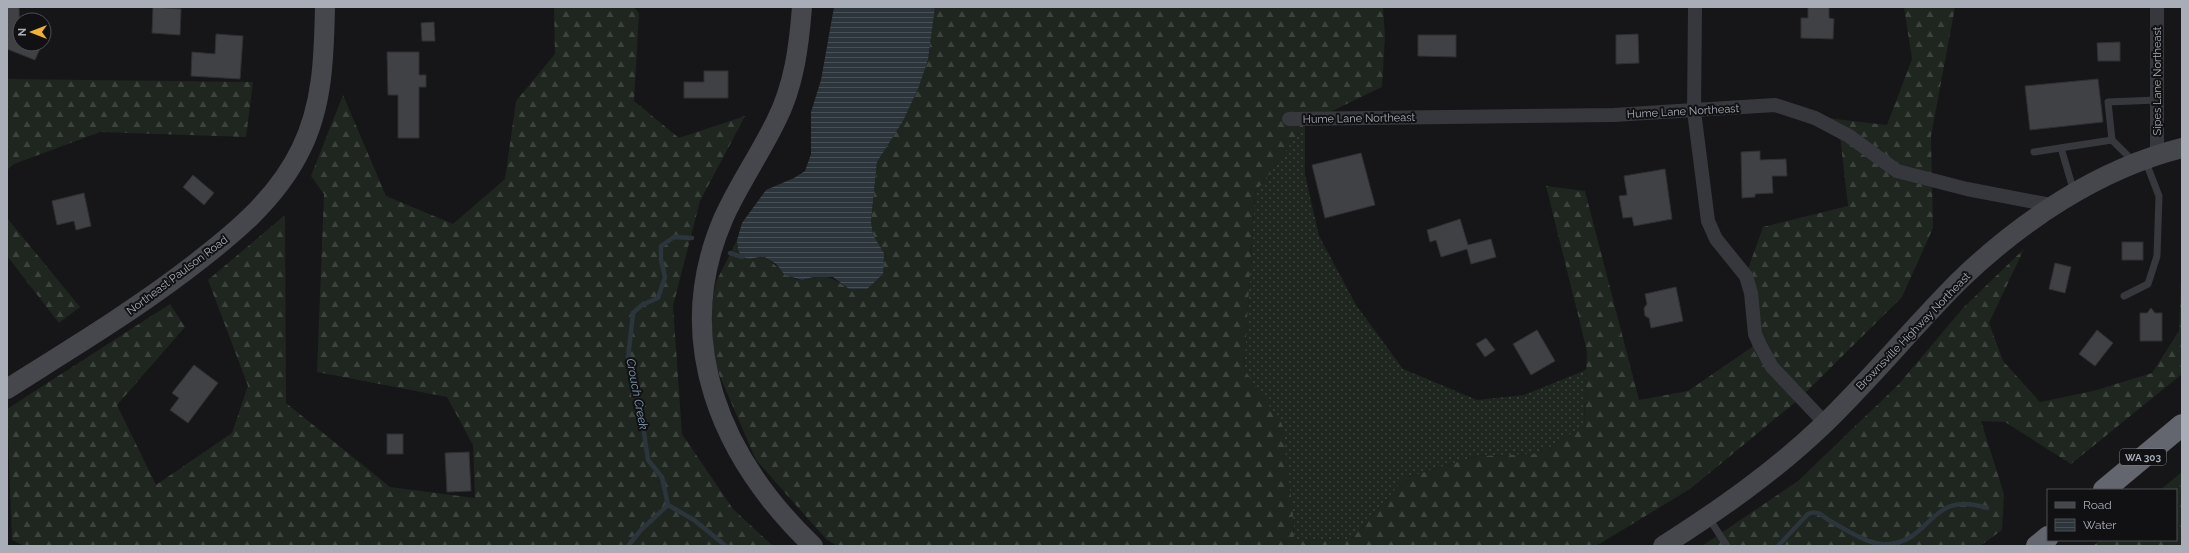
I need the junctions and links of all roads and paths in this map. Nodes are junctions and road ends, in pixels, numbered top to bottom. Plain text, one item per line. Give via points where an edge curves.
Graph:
1 (325, 7) edge
2 (802, 7) edge
3 (1695, 7) edge
4 (2157, 7) edge
5 (2157, 100) junction
6 (1694, 111) junction
7 (1289, 119) dead end
8 (2112, 140) junction
9 (2060, 148) junction
10 (2182, 148) edge
11 (2034, 152) dead end
12 (2146, 160) junction
13 (2075, 194) junction
14 (2056, 206) junction
15 (2124, 296) dead end
16 (7, 389) edge
17 (1825, 423) junction
18 (2182, 425) edge
19 (2105, 489) edge
20 (1708, 517) junction
21 (2047, 538) edge
22 (813, 546) edge
23 (1663, 546) edge
24 (1727, 546) edge
25 (2037, 546) edge

1 - 16 main road, Northeast Paulson Road via 325,41 314,113 302,149 270,197 220,245 171,282
2 - 22 main road via 798,47 785,101 777,121 736,192 714,241 706,272 702,333 712,394 728,434 757,482 785,518
3 - 6 street
4 - 5 street, Sipes Lane Northeast
5 - 8 lane via 2108,102
5 - 12 street, Sipes Lane Northeast
6 - 7 street, Hume Lane Northeast via 1606,115
6 - 14 street, Hume Lane Northeast via 1775,105 1815,118 1849,136 1897,171 1967,189
6 - 17 street via 1708,221 1716,239 1746,276 1751,292 1755,334 1772,367
8 - 9 lane
8 - 12 lane
9 - 11 lane
9 - 13 lane
10 - 12 main road, Brownsville Highway Northeast
12 - 13 main road, Brownsville Highway Northeast via 2119,170
12 - 15 lane via 2159,196 2157,256 2148,284
13 - 14 main road, Brownsville Highway Northeast
14 - 17 main road, Brownsville Highway Northeast via 1999,245 1972,269
17 - 20 main road, Brownsville Highway Northeast
18 - 19 highway, WA 303
20 - 23 main road, Brownsville Highway Northeast
20 - 24 lane
21 - 25 highway

